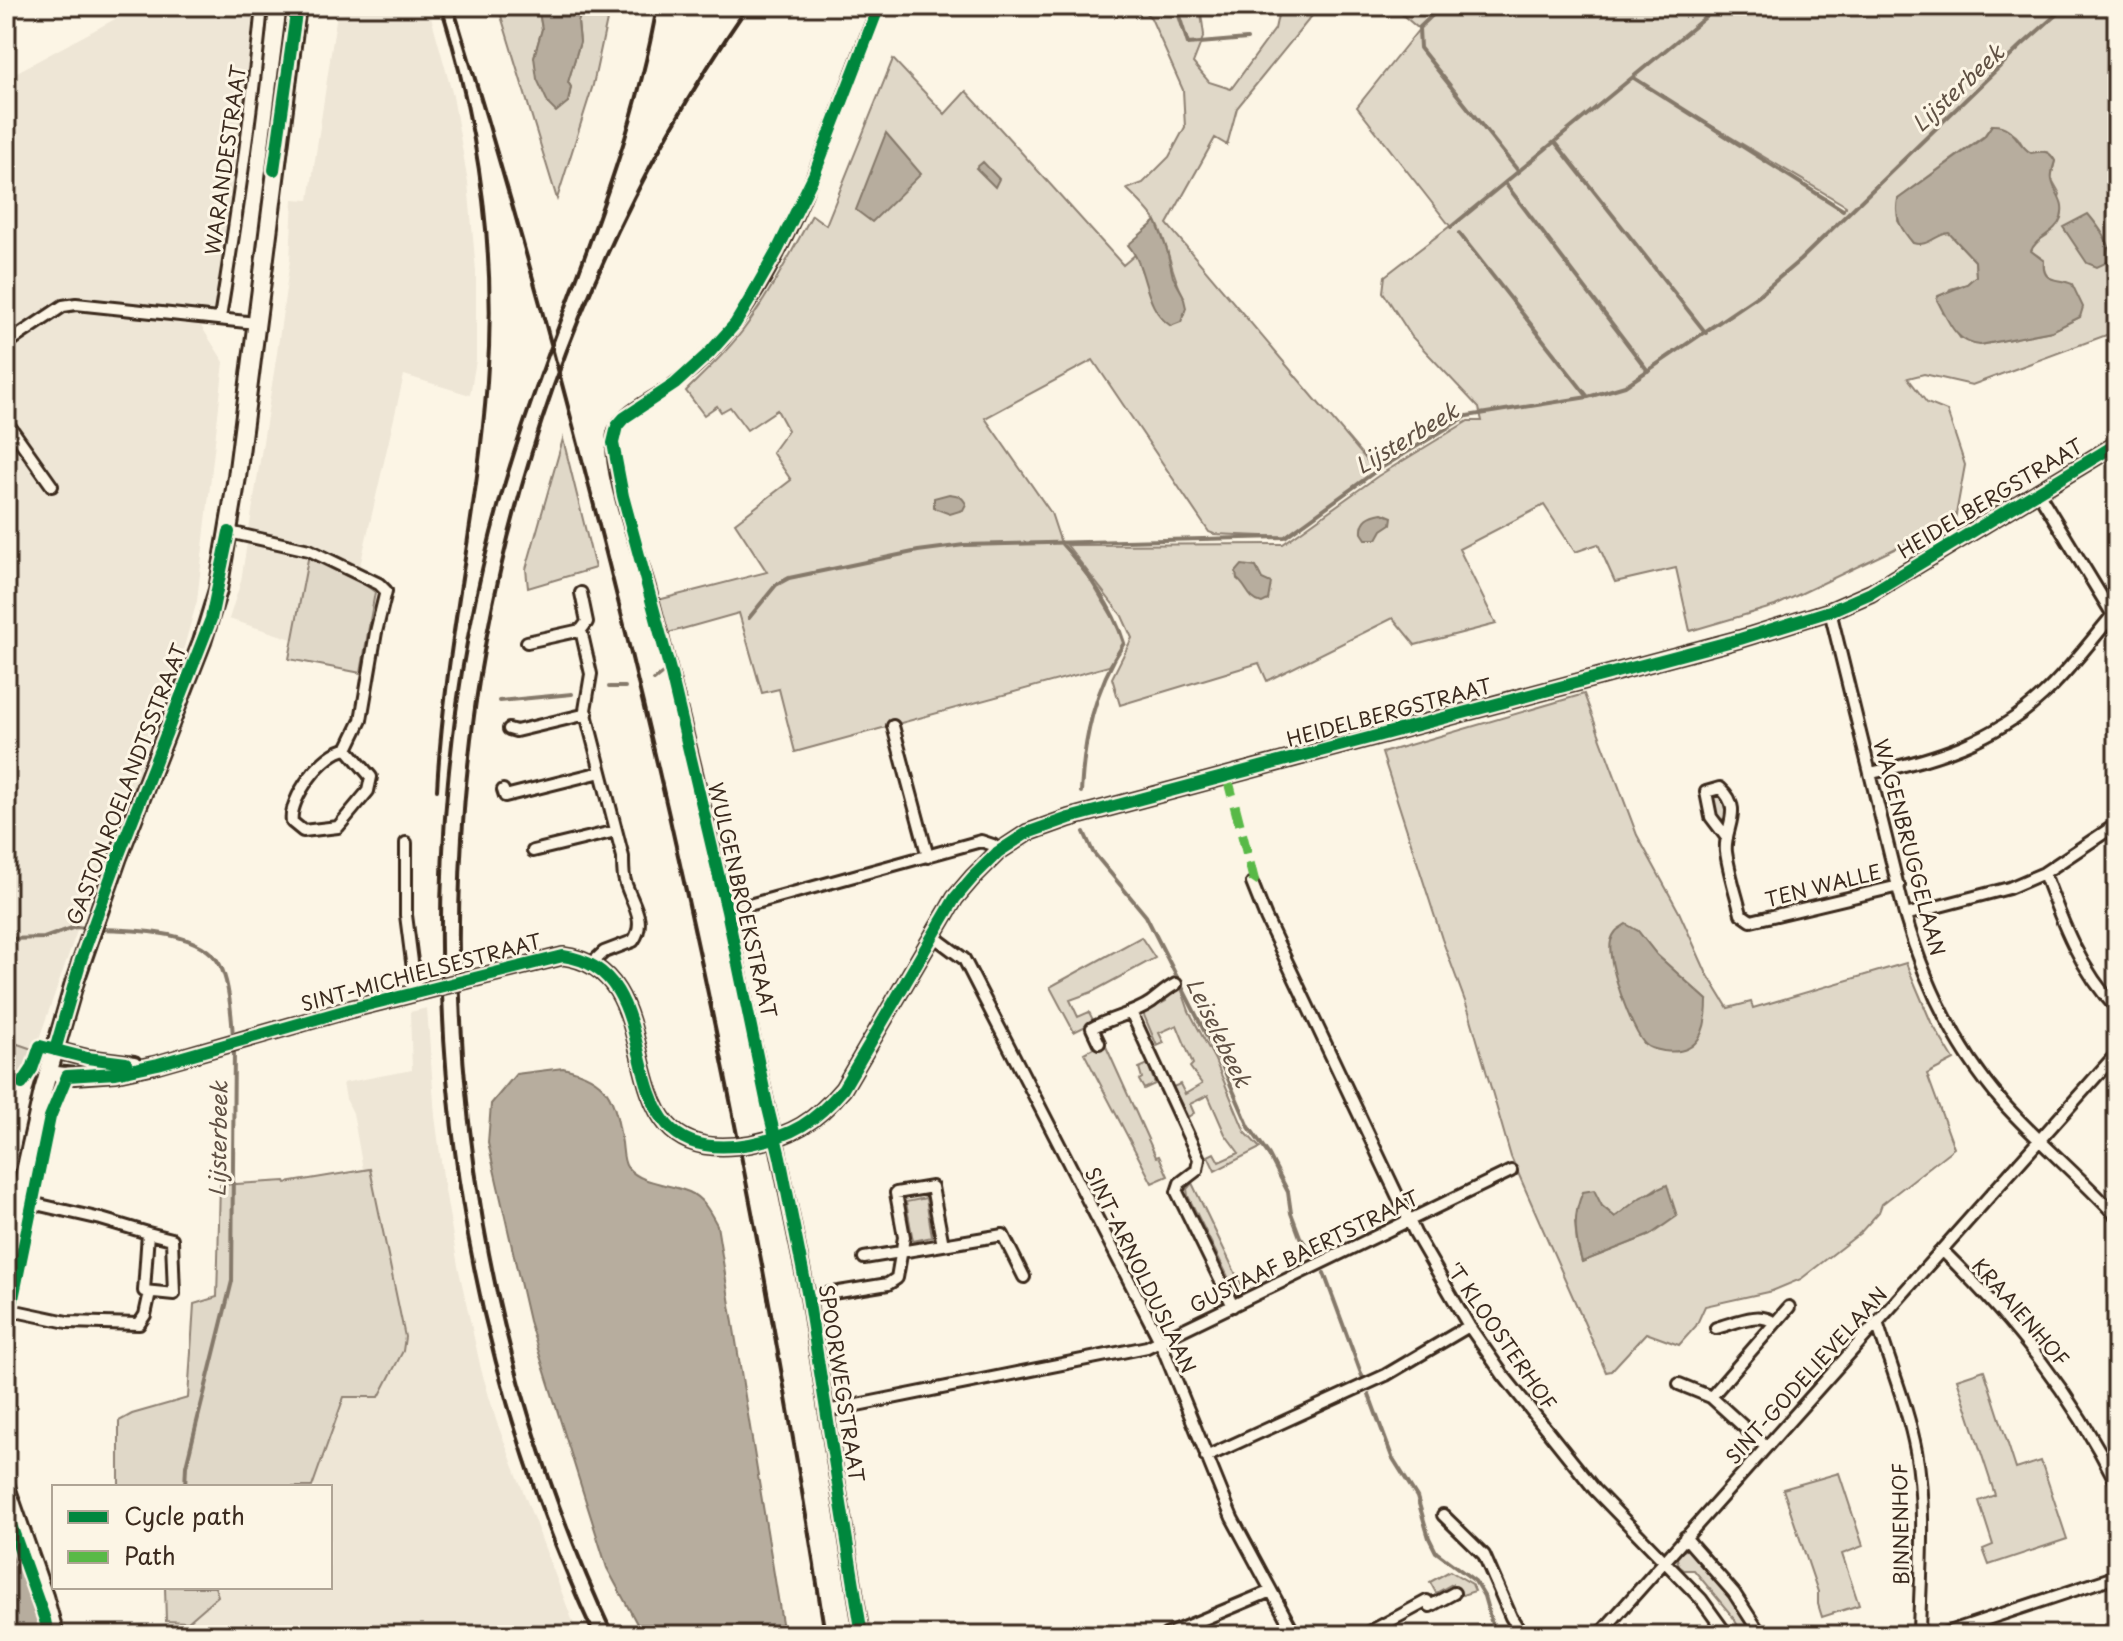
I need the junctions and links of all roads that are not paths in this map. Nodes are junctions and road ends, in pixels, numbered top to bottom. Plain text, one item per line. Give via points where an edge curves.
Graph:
1 (262, 6) edge
2 (297, 6) edge
3 (879, 6) edge
4 (220, 318) junction
5 (256, 323) junction
6 (6, 344) edge
7 (6, 421) edge
8 (2117, 444) edge
9 (52, 486) dead end
10 (2038, 492) junction
11 (229, 532) junction
12 (581, 593) dead end
13 (1830, 611) junction
14 (2115, 618) edge
15 (581, 630) junction
16 (527, 642) dead end
17 (587, 714) junction
18 (893, 726) dead end
19 (509, 729) dead end
20 (347, 749) junction
21 (601, 772) junction
22 (1871, 773) junction
23 (503, 790) dead end
24 (2117, 824) edge
25 (616, 831) junction
26 (1727, 838) dead end
27 (406, 843) dead end
28 (533, 851) dead end
29 (998, 852) junction
30 (928, 857) junction
31 (2044, 873) junction
32 (1252, 883) dead end
33 (1899, 886) junction
34 (727, 911) junction
35 (1905, 915) junction
36 (933, 936) junction
37 (592, 963) junction
38 (1176, 984) dead end
39 (416, 993) junction
40 (2117, 1009) edge
41 (1131, 1012) junction
42 (1099, 1043) dead end
43 (55, 1050) junction
44 (2117, 1053) edge
45 (158, 1064) junction
46 (48, 1073) junction
47 (776, 1140) junction
48 (2040, 1140) junction
49 (1511, 1171) dead end
50 (17, 1208) junction
51 (2117, 1217) edge
52 (1410, 1220) junction
53 (148, 1233) junction
54 (943, 1245) junction
55 (1942, 1250) junction
56 (901, 1251) junction
57 (6, 1257) edge
58 (864, 1258) dead end
59 (1024, 1277) dead end
60 (150, 1292) junction
61 (808, 1297) junction
62 (1233, 1306) junction
63 (1789, 1307) dead end
64 (6, 1309) edge
65 (1877, 1322) junction
66 (1774, 1323) junction
67 (1469, 1326) junction
68 (1716, 1328) dead end
69 (1160, 1341) junction
70 (1679, 1384) dead end
71 (1711, 1397) junction
72 (827, 1411) junction
73 (1766, 1447) junction
74 (1206, 1457) junction
75 (6, 1481) edge
76 (2117, 1484) edge
77 (1443, 1515) dead end
78 (1685, 1537) junction
79 (1666, 1560) junction
80 (2117, 1576) edge
81 (1271, 1591) junction
82 (1454, 1593) dead end
83 (57, 1635) edge
84 (862, 1635) edge
85 (1166, 1635) edge
86 (1295, 1635) edge
87 (1364, 1635) edge
88 (1522, 1635) edge
89 (1599, 1635) edge
90 (1727, 1635) edge
91 (1761, 1635) edge
92 (1919, 1635) edge
93 (1939, 1635) edge

1 - 4 street, WARANDESTRAAT via 251,119
2 - 5 main road, GASTON ROELANDTSSTRAAT
3 - 34 street, WULGENBROEKSTRAAT via 803,199 741,314 709,353 624,418 614,433 613,455
4 - 5 street
4 - 6 street via 76,304 63,306
5 - 11 main road, GASTON ROELANDTSSTRAAT
7 - 9 street
8 - 10 main road, HEIDELBERGSTRAAT
10 - 13 main road, HEIDELBERGSTRAAT via 1871,593
10 - 14 street
11 - 20 street via 323,555 386,591 361,720
11 - 43 main road, GASTON ROELANDTSSTRAAT via 211,619 88,941
12 - 15 street via 587,622
13 - 22 street, WAGENBRUGGELAAN
13 - 29 main road, HEIDELBERGSTRAAT via 1069,818 1027,833
14 - 22 street via 2043,695 1994,732 1921,762
15 - 16 street
15 - 17 street via 591,674
17 - 19 street
17 - 21 street
18 - 30 street
20 - 20 street via 371,777 368,791 338,827 297,828 291,816 297,796 328,757
21 - 23 street via 505,796
21 - 25 street
22 - 33 street, WAGENBRUGGELAAN
24 - 31 street
25 - 28 street
25 - 37 street via 639,932 629,944 604,952
26 - 33 street, TEN WALLE via 1741,914 1751,921
27 - 39 street, SINT-MICHIELSESTRAAT via 406,915
29 - 30 street via 981,841
29 - 36 main road, HEIDELBERGSTRAAT via 955,898
30 - 34 street
31 - 35 street via 2009,888
31 - 40 street via 2068,938
32 - 52 street, 'T KLOOSTERHOF
33 - 35 street, WAGENBRUGGELAAN
34 - 47 street, WULGENBROEKSTRAAT
35 - 48 street, WAGENBRUGGELAAN via 1931,989 1955,1035 1998,1097
36 - 47 main road, HEIDELBERGSTRAAT via 843,1089 821,1112
36 - 69 street, SINT-ARNOLDUSLAAN via 964,959
37 - 39 main road, SINT-MICHIELSESTRAAT via 546,958
37 - 47 main road via 627,1007 649,1095 671,1128 712,1147
38 - 41 street
39 - 45 main road, SINT-MICHIELSESTRAAT
41 - 42 street via 1092,1028
41 - 62 street via 1199,1159 1197,1170 1177,1192
43 - 45 main road, SINT-MICHIELSESTRAAT
43 - 46 main road, GASTON ROELANDTSSTRAAT
44 - 48 street, SINT-GODELIEVELAAN
45 - 46 main road, SINT-MICHIELSESTRAAT via 116,1073
46 - 50 main road, GASTON ROELANDTSSTRAAT
47 - 61 street, SPOORWEGSTRAAT
48 - 51 street, WAGENBRUGGELAAN
48 - 55 street, SINT-GODELIEVELAAN
49 - 52 street, GUSTAAF BAERTSTRAAT
50 - 53 street via 101,1219
50 - 57 main road, GASTON ROELANDTSSTRAAT
52 - 62 street, GUSTAAF BAERTSTRAAT
52 - 67 street, 'T KLOOSTERHOF
53 - 60 street via 144,1291
53 - 60 street via 172,1239 174,1294
54 - 56 street
54 - 56 street via 932,1187 896,1193 904,1237
54 - 59 street via 1003,1235
55 - 65 street, SINT-GODELIEVELAAN
55 - 76 street, KRAAIENHOF via 2041,1359
56 - 58 street
56 - 61 street via 894,1281
60 - 64 street via 139,1324 67,1322
61 - 72 street, SPOORWEGSTRAAT
62 - 69 street, GUSTAAF BAERTSTRAAT
63 - 66 street
65 - 73 street, SINT-GODELIEVELAAN
65 - 92 street, BINNENHOF via 1918,1466
66 - 68 street via 1760,1316
66 - 71 street
67 - 74 street via 1386,1375
67 - 79 street, 'T KLOOSTERHOF via 1595,1490
69 - 72 street, GUSTAAF BAERTSTRAAT
69 - 74 street, SINT-ARNOLDUSLAAN
70 - 71 street
71 - 73 street
72 - 84 street, SPOORWEGSTRAAT
73 - 78 street, SINT-GODELIEVELAAN
74 - 81 street, SINT-ARNOLDUSLAAN
75 - 83 street
77 - 88 street via 1484,1555
78 - 79 street, SINT-GODELIEVELAAN
78 - 91 street via 1734,1593
79 - 89 street, SINT-GODELIEVELAAN
79 - 90 street, 'T KLOOSTERHOF
80 - 93 street
81 - 85 street
81 - 86 street, SINT-ARNOLDUSLAAN
82 - 87 street via 1430,1606 1427,1601

